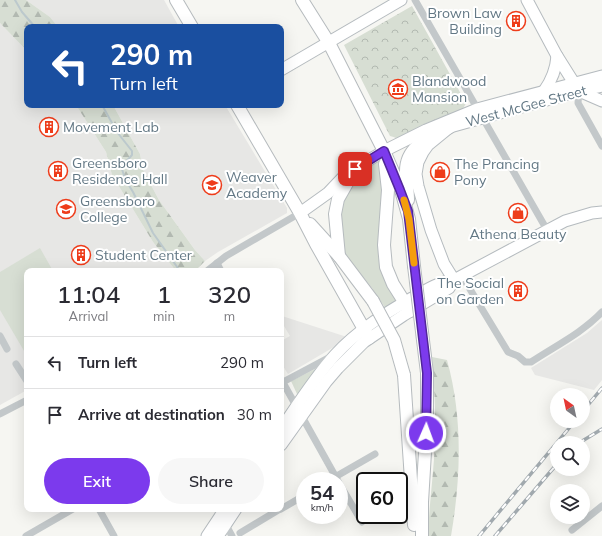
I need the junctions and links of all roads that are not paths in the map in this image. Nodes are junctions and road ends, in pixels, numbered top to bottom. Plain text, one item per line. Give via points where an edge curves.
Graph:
1 (176, 0) edge
2 (302, 0) edge
3 (401, 0) edge
4 (415, 0) edge
5 (527, 0) edge
6 (190, 24) edge
7 (328, 43) junction
8 (557, 56) junction
9 (284, 68) edge
10 (602, 76) edge
11 (602, 86) edge
12 (576, 87) junction
13 (544, 91) junction
14 (602, 101) edge
15 (239, 108) edge
16 (480, 114) junction
17 (450, 127) junction
18 (602, 146) edge
19 (384, 151) junction
20 (355, 169) junction
21 (408, 211) junction
22 (602, 212) edge
23 (300, 213) junction
24 (547, 230) junction
25 (339, 256) junction
26 (216, 263) junction
27 (210, 268) edge
28 (219, 268) edge
29 (458, 278) junction
30 (407, 307) junction
31 (602, 312) edge
32 (366, 334) junction
33 (0, 336) edge
34 (7, 349) dead end
35 (336, 354) junction
36 (16, 364) dead end
37 (24, 376) edge
38 (284, 380) edge
39 (284, 384) edge
40 (24, 402) edge
41 (297, 406) junction
42 (0, 414) edge
43 (302, 417) junction
44 (284, 425) edge
45 (284, 441) edge
46 (375, 454) dead end
47 (333, 472) edge
48 (348, 473) edge
49 (348, 498) edge
50 (296, 500) edge
51 (602, 506) edge
52 (284, 507) edge
53 (68, 512) edge
54 (101, 512) edge
55 (276, 512) edge
56 (356, 512) edge
57 (222, 515) edge
58 (572, 530) dead end
59 (240, 533) dead end
60 (26, 536) edge
61 (114, 536) edge
62 (207, 536) edge
63 (218, 536) edge
64 (232, 536) edge
65 (414, 536) edge
66 (422, 536) edge

1 - 6 main road
2 - 7 main road
3 - 7 street
4 - 16 street
5 - 8 street
7 - 9 street
7 - 19 main road
8 - 12 street
8 - 13 street via 556,69
10 - 12 street, West McGee Street
11 - 12 street, West McGee Street
12 - 13 street, West McGee Street
12 - 14 street
12 - 16 street, West McGee Street
12 - 18 street via 578,103
13 - 16 street, West McGee Street
15 - 23 main road
16 - 17 street, West McGee Street
16 - 19 street, West McGee Street via 426,130
16 - 24 street
17 - 21 main road via 420,143 409,158 406,169
17 - 29 street via 423,152 416,174 431,230 444,264
19 - 20 street, West McGee Street
19 - 21 main road
19 - 30 main road via 388,190 384,245 386,267
20 - 23 street, West McGee Street via 346,174 322,198
20 - 25 main road via 338,199 335,214
21 - 66 main road, bridge via 427,373
22 - 24 street via 578,216
23 - 25 main road
23 - 26 street, West McGee Street
23 - 32 main road
24 - 29 street
25 - 65 main road, bridge via 385,321 394,340 404,375
26 - 27 street, West McGee Street
26 - 28 street
29 - 30 street via 448,288
29 - 31 street via 508,352 525,362 531,362 578,333
30 - 32 street
32 - 35 street
32 - 43 street via 326,382
33 - 34 street
35 - 38 street
35 - 41 street
36 - 37 street
39 - 41 street
40 - 42 street
41 - 43 street
41 - 44 street
43 - 45 street
43 - 47 street
46 - 48 street
49 - 56 street
50 - 52 street
51 - 58 street
53 - 60 street
54 - 61 street
55 - 59 street
57 - 62 street
57 - 63 street
57 - 64 street

